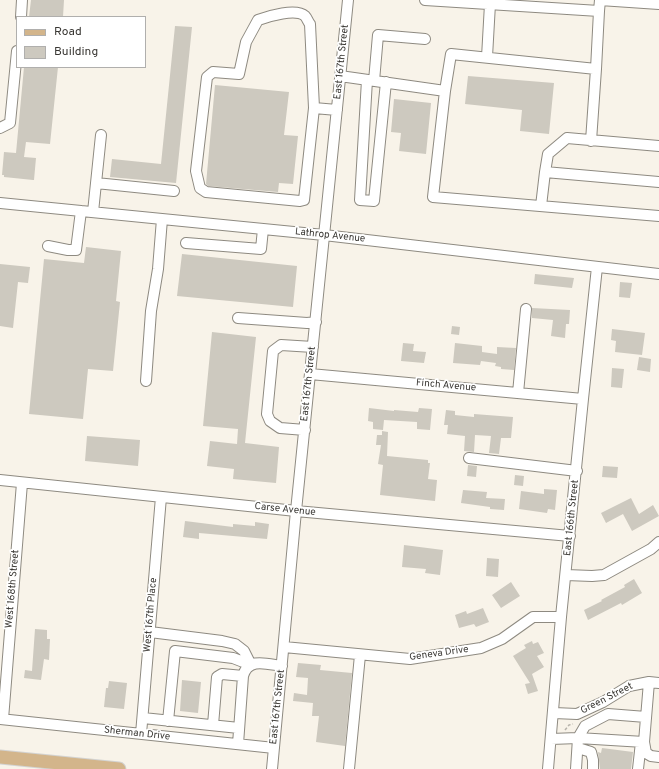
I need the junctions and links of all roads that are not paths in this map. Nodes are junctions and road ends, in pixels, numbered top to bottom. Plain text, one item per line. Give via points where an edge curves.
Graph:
1 (22, 0) edge
2 (348, 0) edge
3 (425, 0) edge
4 (600, 0) edge
5 (490, 4) junction
6 (659, 4) edge
7 (599, 11) junction
8 (20, 16) edge
9 (425, 39) dead end
10 (487, 57) junction
11 (16, 61) edge
12 (596, 69) junction
13 (340, 76) junction
14 (370, 80) junction
15 (386, 82) junction
16 (445, 91) junction
17 (314, 108) junction
18 (337, 110) junction
19 (0, 128) edge
20 (101, 136) dead end
21 (591, 141) junction
22 (659, 146) edge
23 (545, 172) junction
24 (659, 182) edge
25 (96, 183) junction
26 (174, 191) dead end
27 (0, 203) edge
28 (541, 206) junction
29 (81, 210) junction
30 (93, 212) junction
31 (659, 216) edge
32 (162, 219) junction
33 (263, 229) junction
34 (324, 235) junction
35 (186, 243) dead end
36 (48, 246) dead end
37 (597, 267) junction
38 (659, 274) edge
39 (526, 309) dead end
40 (238, 318) dead end
41 (316, 322) junction
42 (313, 347) junction
43 (310, 374) junction
44 (146, 381) dead end
45 (518, 393) junction
46 (583, 399) junction
47 (304, 430) junction
48 (469, 458) dead end
49 (576, 470) junction
50 (0, 480) edge
51 (22, 482) junction
52 (161, 497) junction
53 (296, 511) junction
54 (570, 536) junction
55 (659, 542) edge
56 (566, 575) junction
57 (561, 617) junction
58 (150, 632) junction
59 (284, 647) junction
60 (360, 655) junction
61 (250, 665) junction
62 (282, 666) junction
63 (243, 676) junction
64 (654, 683) edge
65 (554, 713) junction
66 (646, 717) junction
67 (142, 718) junction
68 (1, 719) edge
69 (168, 720) junction
70 (213, 725) junction
71 (239, 728) junction
72 (141, 734) junction
73 (578, 738) junction
74 (551, 739) junction
75 (642, 742) junction
76 (238, 744) junction
77 (274, 748) junction
78 (578, 748) junction
79 (646, 753) junction
80 (0, 757) edge
81 (659, 757) edge
82 (53, 766) edge
83 (77, 767) edge
84 (98, 768) edge
85 (120, 769) edge
86 (272, 769) edge
87 (349, 769) edge
88 (548, 769) edge
89 (576, 769) edge
90 (593, 769) edge
91 (638, 769) edge
92 (644, 769) edge

1 - 8 street
2 - 13 street, East 167th Street
3 - 5 street
4 - 6 street
4 - 7 street
5 - 7 street
5 - 10 street
7 - 12 street
9 - 14 street via 378,35
10 - 12 street
10 - 16 street via 451,54
11 - 19 street via 10,123
12 - 21 street
13 - 14 street
13 - 18 street, East 167th Street
14 - 15 street
14 - 15 street via 360,200 374,201
15 - 16 street
16 - 28 street via 433,197
17 - 17 street via 310,24 305,16 296,12 258,20 246,42 239,74 213,72 207,77 196,171 200,188 206,192 304,200
17 - 18 street
18 - 34 street, East 167th Street
20 - 25 street
21 - 22 street
21 - 23 street via 567,138 548,154
23 - 24 street
23 - 28 street
25 - 26 street
25 - 30 street
27 - 29 street, Lathrop Avenue
28 - 31 street
29 - 30 street, Lathrop Avenue
29 - 36 street via 76,250
30 - 32 street, Lathrop Avenue
32 - 33 street, Lathrop Avenue
32 - 44 street
33 - 34 street, Lathrop Avenue
33 - 35 street via 261,249
34 - 37 street, Lathrop Avenue
34 - 41 street, East 167th Street
37 - 38 street, Lathrop Avenue
37 - 46 street, East 166th Street
39 - 45 street
40 - 41 street via 307,324
41 - 42 street, East 167th Street
42 - 43 street, East 167th Street
42 - 47 street via 281,345 273,351 269,383 267,414 270,421 280,428
43 - 45 street, Finch Avenue
43 - 47 street, East 167th Street
45 - 46 street, Finch Avenue
46 - 49 street, East 166th Street
47 - 53 street, East 167th Street
48 - 49 street
49 - 54 street, East 166th Street
50 - 51 street, Carse Avenue
51 - 52 street, Carse Avenue
51 - 68 street, West 168th Street
52 - 53 street, Carse Avenue
52 - 58 street, West 167th Place
53 - 54 street, Carse Avenue
53 - 59 street, East 167th Street
54 - 56 street, East 166th Street
55 - 56 street via 604,575
56 - 57 street, East 166th Street
57 - 60 street, Geneva Drive via 533,618 502,639 481,648 410,659
57 - 65 street, East 166th Street
58 - 61 street via 235,644 244,651
58 - 67 street, West 167th Place
59 - 60 street, Geneva Drive
59 - 62 street, East 167th Street
60 - 87 street
61 - 62 street via 258,663
61 - 63 street via 246,667
61 - 69 street via 234,658 175,651
62 - 77 street, East 167th Street
63 - 70 street via 222,674 217,677
63 - 71 street
64 - 65 street, Green Street via 629,686 577,714
64 - 66 street
65 - 74 street, East 166th Street
66 - 73 street via 608,714 585,726
66 - 75 street
67 - 69 street
67 - 72 street, West 167th Place
68 - 72 street, Sherman Drive
69 - 70 street
70 - 71 street
71 - 76 street
72 - 76 street, Sherman Drive
73 - 74 street
73 - 75 street
73 - 78 street
74 - 88 street, East 166th Street
75 - 79 street
75 - 91 street
76 - 77 street, Sherman Drive
77 - 86 street, East 167th Street
78 - 89 street
78 - 90 street via 591,752
79 - 81 street
79 - 92 street
80 - 82 main road
82 - 83 main road
83 - 84 main road
84 - 85 main road

